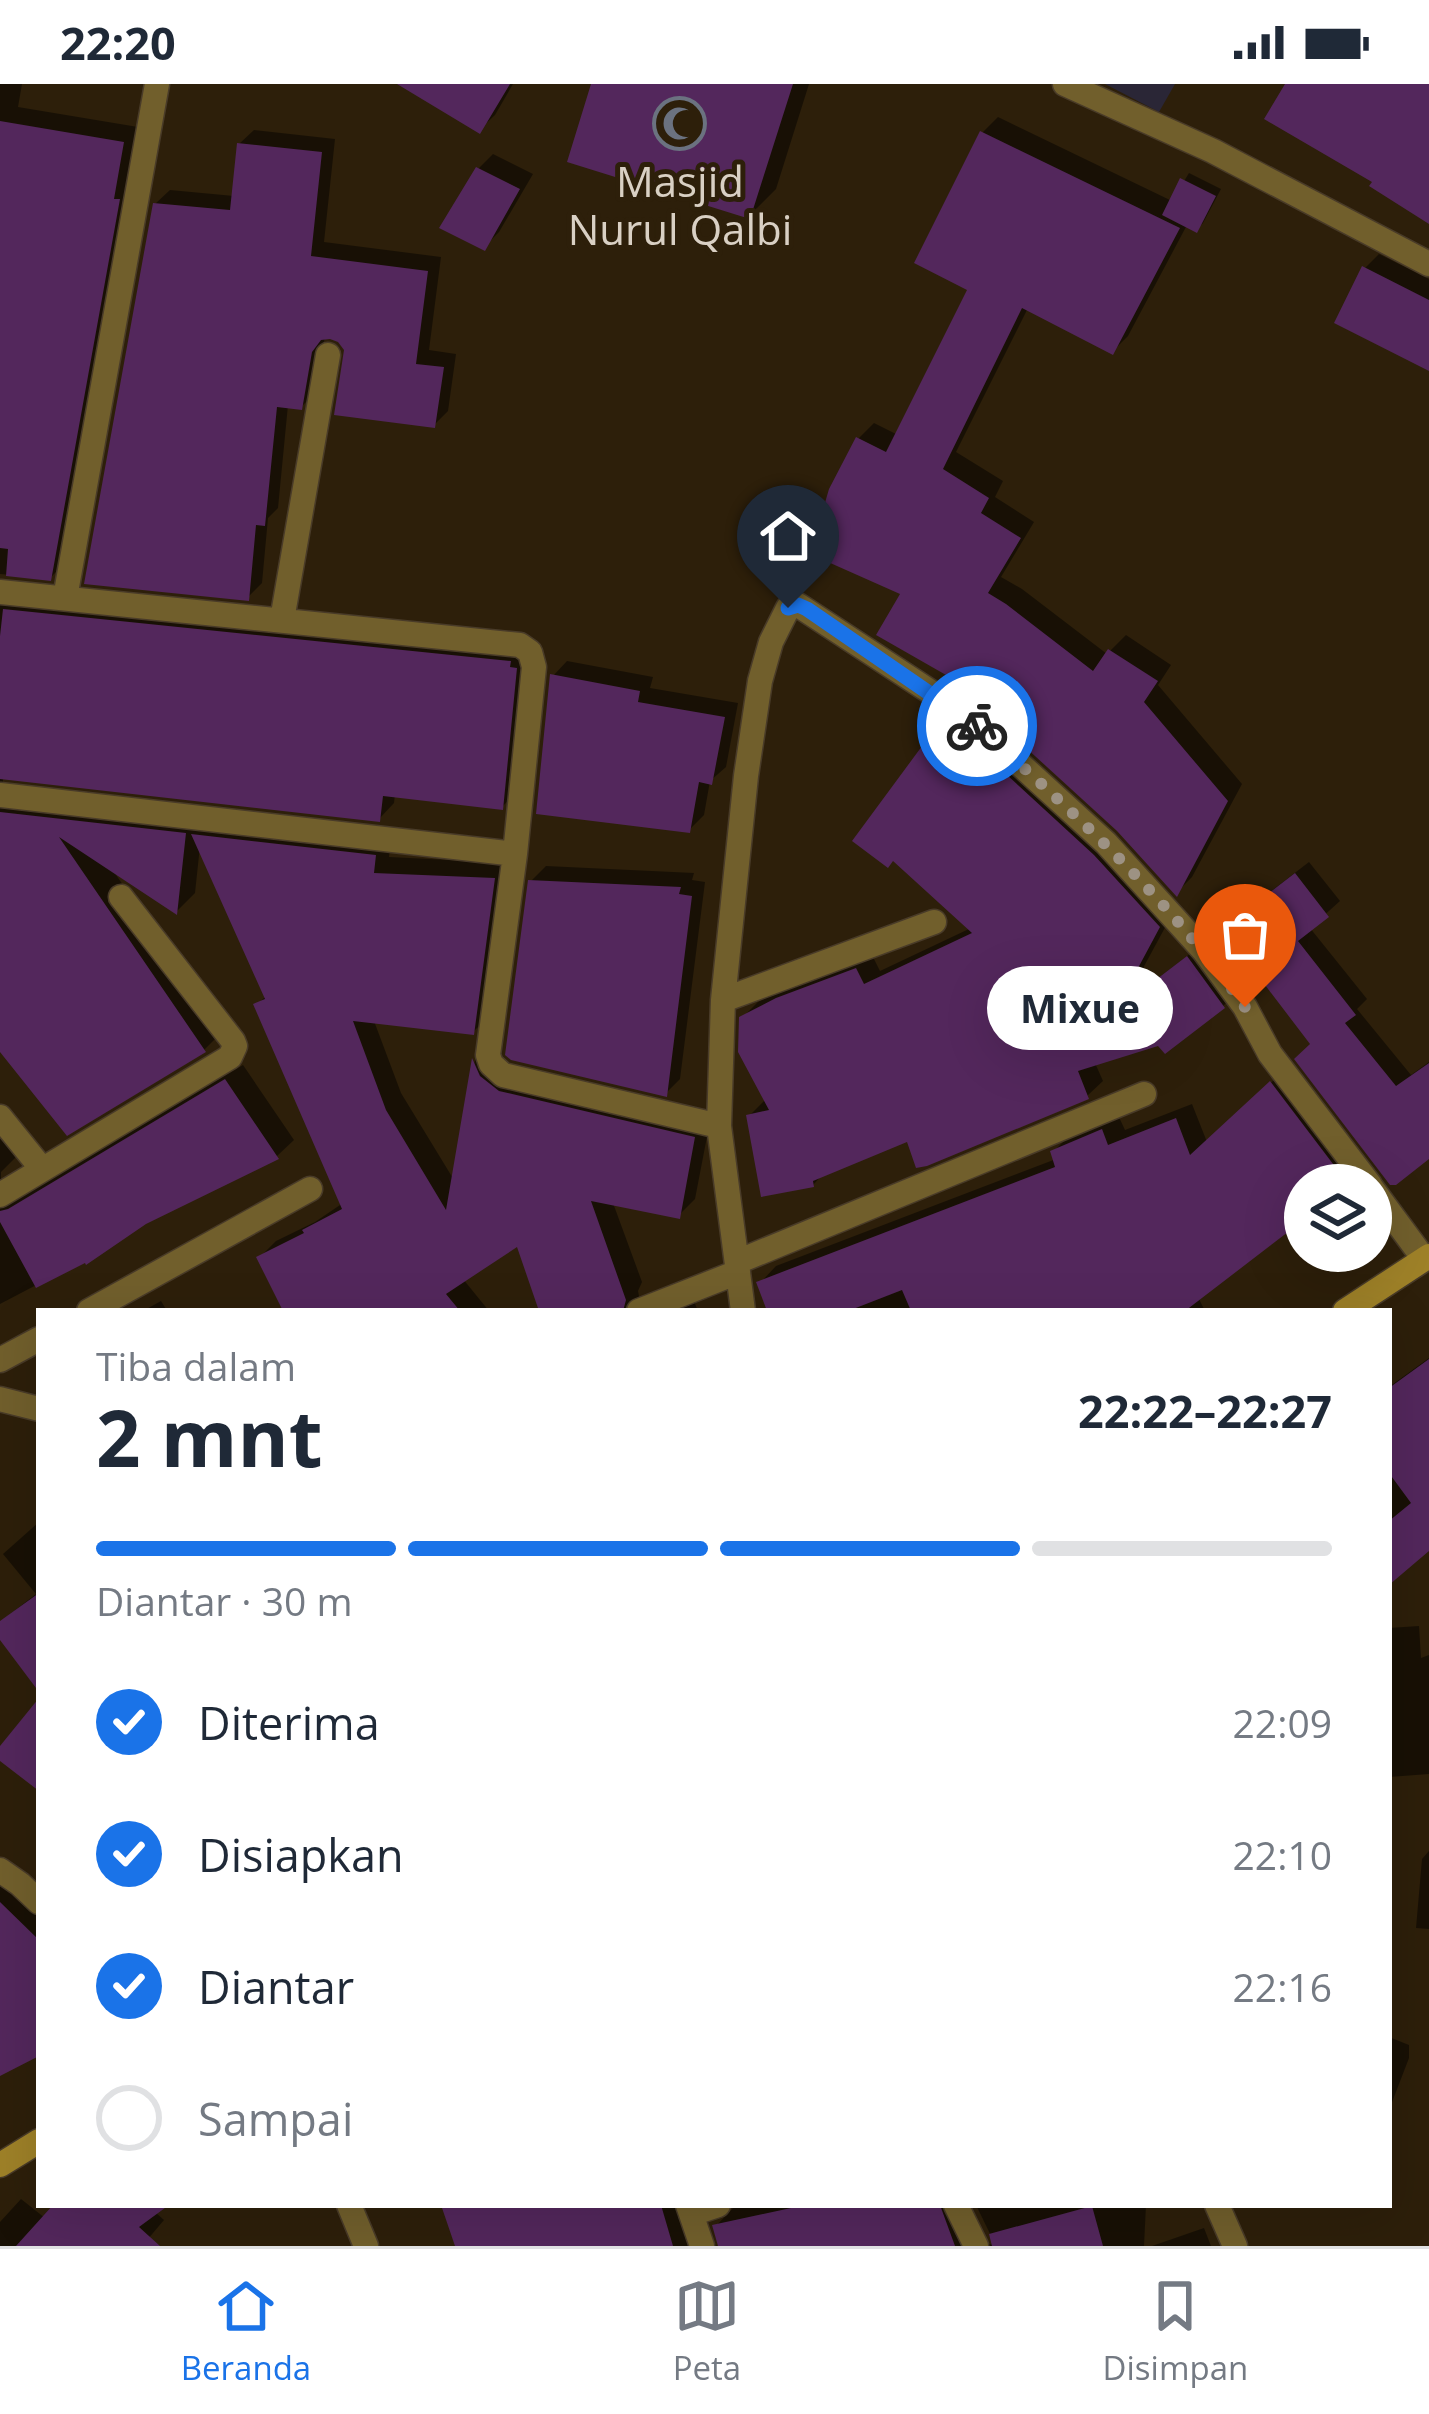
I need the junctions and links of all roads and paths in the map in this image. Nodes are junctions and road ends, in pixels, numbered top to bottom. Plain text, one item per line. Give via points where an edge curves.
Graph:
1 (157, 84) edge
2 (1065, 84) edge
3 (1429, 264) edge
4 (328, 355) dead end
5 (0, 592) edge
6 (65, 598) junction
7 (282, 620) junction
8 (0, 795) edge
9 (515, 854) junction
10 (121, 897) dead end
11 (934, 922) dead end
12 (723, 1000) junction
13 (1144, 1094) dead end
14 (0, 1117) edge
15 (719, 1126) junction
16 (1353, 1164) edge
17 (42, 1169) junction
18 (310, 1189) dead end
19 (0, 1195) edge
20 (1392, 1214) edge
21 (1426, 1258) edge
22 (738, 1267) junction
23 (94, 1308) edge
24 (647, 1308) edge
25 (743, 1308) edge
26 (1350, 1308) edge
27 (36, 1341) edge
28 (0, 1360) edge
29 (0, 1399) edge
30 (36, 1408) edge
31 (0, 1870) edge
32 (36, 1900) edge
33 (36, 2143) edge
34 (0, 2165) edge
35 (350, 2208) edge
36 (957, 2208) edge
37 (1217, 2208) edge
38 (690, 2209) edge
39 (366, 2246) edge
40 (702, 2246) edge
41 (976, 2246) edge
42 (1235, 2246) edge

1 - 6 street
2 - 3 street
4 - 7 street
5 - 6 street
6 - 7 street
7 - 9 street via 530,652
8 - 9 street
9 - 15 street via 490,1064 503,1075
10 - 17 street via 235,1046 230,1057
11 - 12 street
12 - 15 street
12 - 16 street via 763,668 779,622 798,605 966,715 1106,842 1204,951
13 - 22 street
14 - 17 street
15 - 22 street
17 - 19 street
18 - 23 street
20 - 21 street
21 - 26 main road
22 - 24 street
22 - 25 street
27 - 28 street
29 - 30 street
31 - 32 street
33 - 34 main road
35 - 39 street
36 - 41 street
37 - 42 street
38 - 40 street

